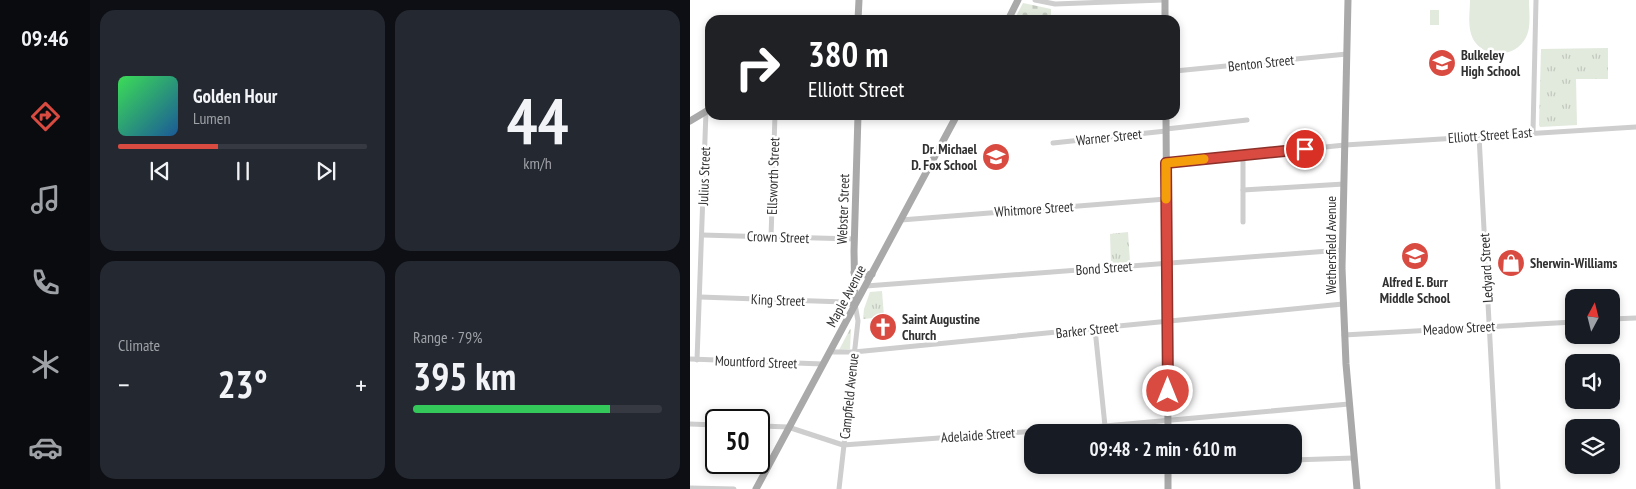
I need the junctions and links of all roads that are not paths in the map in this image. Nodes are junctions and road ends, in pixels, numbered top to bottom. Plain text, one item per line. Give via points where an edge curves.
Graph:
1 (853, 0) edge
2 (859, 0) edge
3 (1018, 0) edge
4 (1035, 0) edge
5 (1164, 0) edge
6 (1348, 0) edge
7 (1536, 0) edge
8 (858, 15) edge
9 (1010, 15) edge
10 (1165, 15) edge
11 (1347, 54) junction
12 (1180, 71) edge
13 (705, 112) edge
14 (708, 120) edge
15 (775, 120) edge
16 (858, 120) edge
17 (954, 120) edge
18 (1166, 120) edge
19 (1247, 120) dead end
20 (690, 121) edge
21 (1636, 127) edge
22 (1166, 130) junction
23 (1533, 132) junction
24 (1479, 136) junction
25 (1053, 143) dead end
26 (1345, 145) junction
27 (1243, 155) junction
28 (1166, 163) junction
29 (1344, 184) junction
30 (1243, 190) junction
31 (1166, 199) junction
32 (901, 220) junction
33 (1243, 222) dead end
34 (702, 235) junction
35 (771, 237) junction
36 (854, 240) junction
37 (1342, 250) junction
38 (1167, 263) junction
39 (854, 272) junction
40 (872, 274) junction
41 (866, 286) junction
42 (700, 297) junction
43 (852, 303) junction
44 (1343, 304) junction
45 (1636, 318) edge
46 (1620, 319) edge
47 (1167, 322) junction
48 (1565, 322) edge
49 (1489, 326) junction
50 (1095, 329) junction
51 (1344, 335) junction
52 (830, 352) junction
53 (854, 352) junction
54 (690, 359) edge
55 (696, 360) junction
56 (822, 364) junction
57 (1349, 404) junction
58 (1168, 420) junction
59 (690, 424) edge
60 (1105, 424) edge
61 (1126, 424) edge
62 (1168, 424) edge
63 (705, 425) edge
64 (770, 426) edge
65 (788, 427) junction
66 (1024, 432) edge
67 (843, 445) junction
68 (1354, 458) junction
69 (1302, 460) edge
70 (1168, 474) edge
71 (690, 488) edge
72 (734, 489) edge
73 (756, 489) edge
74 (839, 489) edge
75 (1168, 489) edge
76 (1356, 489) edge
77 (1498, 489) edge

1 - 2 street
2 - 8 main road
3 - 9 main road
4 - 5 street via 1055,4
5 - 10 main road
6 - 11 main road, Wethersfield Avenue
7 - 23 street
11 - 12 street, Benton Street
11 - 26 main road, Wethersfield Avenue
13 - 20 main road
14 - 34 street, Julius Street
15 - 35 street, Ellsworth Street
16 - 36 main road, Webster Street
17 - 32 main road, Maple Avenue
18 - 22 main road
19 - 22 street, Warner Street
21 - 23 street, Elliott Street East
22 - 25 street, Warner Street
22 - 28 main road
23 - 24 street, Elliott Street East
24 - 26 street, Elliott Street East
24 - 49 street, Ledyard Street
26 - 27 street, Elliott Street East
26 - 29 main road, Wethersfield Avenue
27 - 28 street, Elliott Street East
27 - 30 street
28 - 31 main road
29 - 30 street
29 - 37 main road, Wethersfield Avenue
30 - 33 street
31 - 32 street, Whitmore Street
31 - 38 main road
32 - 40 main road, Maple Avenue
34 - 35 street, Crown Street
34 - 42 street, Julius Street
35 - 36 street, Crown Street
36 - 39 main road, Webster Street
37 - 38 street, Bond Street
37 - 44 main road, Wethersfield Avenue
38 - 41 street, Bond Street
38 - 47 main road
39 - 40 main road via 866,276
39 - 43 main road, Webster Street
40 - 41 main road, Maple Avenue
41 - 43 main road, Maple Avenue
42 - 43 street, King Street
42 - 55 street, Julius Street
43 - 52 main road, Maple Avenue
43 - 53 street, Campfield Avenue via 858,321
44 - 47 street, Barker Street
44 - 51 main road, Wethersfield Avenue
45 - 46 street
47 - 50 street, Barker Street
47 - 58 main road
48 - 49 street, Meadow Street
49 - 51 street, Meadow Street
49 - 77 street, Ledyard Street
50 - 53 street, Barker Street
50 - 60 street
51 - 57 main road, Wethersfield Avenue
52 - 53 street, Barker Street
52 - 56 main road, Maple Avenue
53 - 67 street, Campfield Avenue
54 - 55 street, Mountford Street
55 - 56 street, Mountford Street
56 - 65 main road, Maple Avenue
57 - 58 street, Adelaide Street
57 - 68 main road, Wethersfield Avenue
58 - 61 street, Adelaide Street
58 - 62 main road
59 - 63 street
64 - 65 street, Adelaide Street
65 - 67 street, Adelaide Street
65 - 73 main road, Maple Avenue
66 - 67 street, Adelaide Street
67 - 74 street, Campfield Avenue
68 - 69 street
68 - 76 main road, Wethersfield Avenue
70 - 75 main road
71 - 72 street

